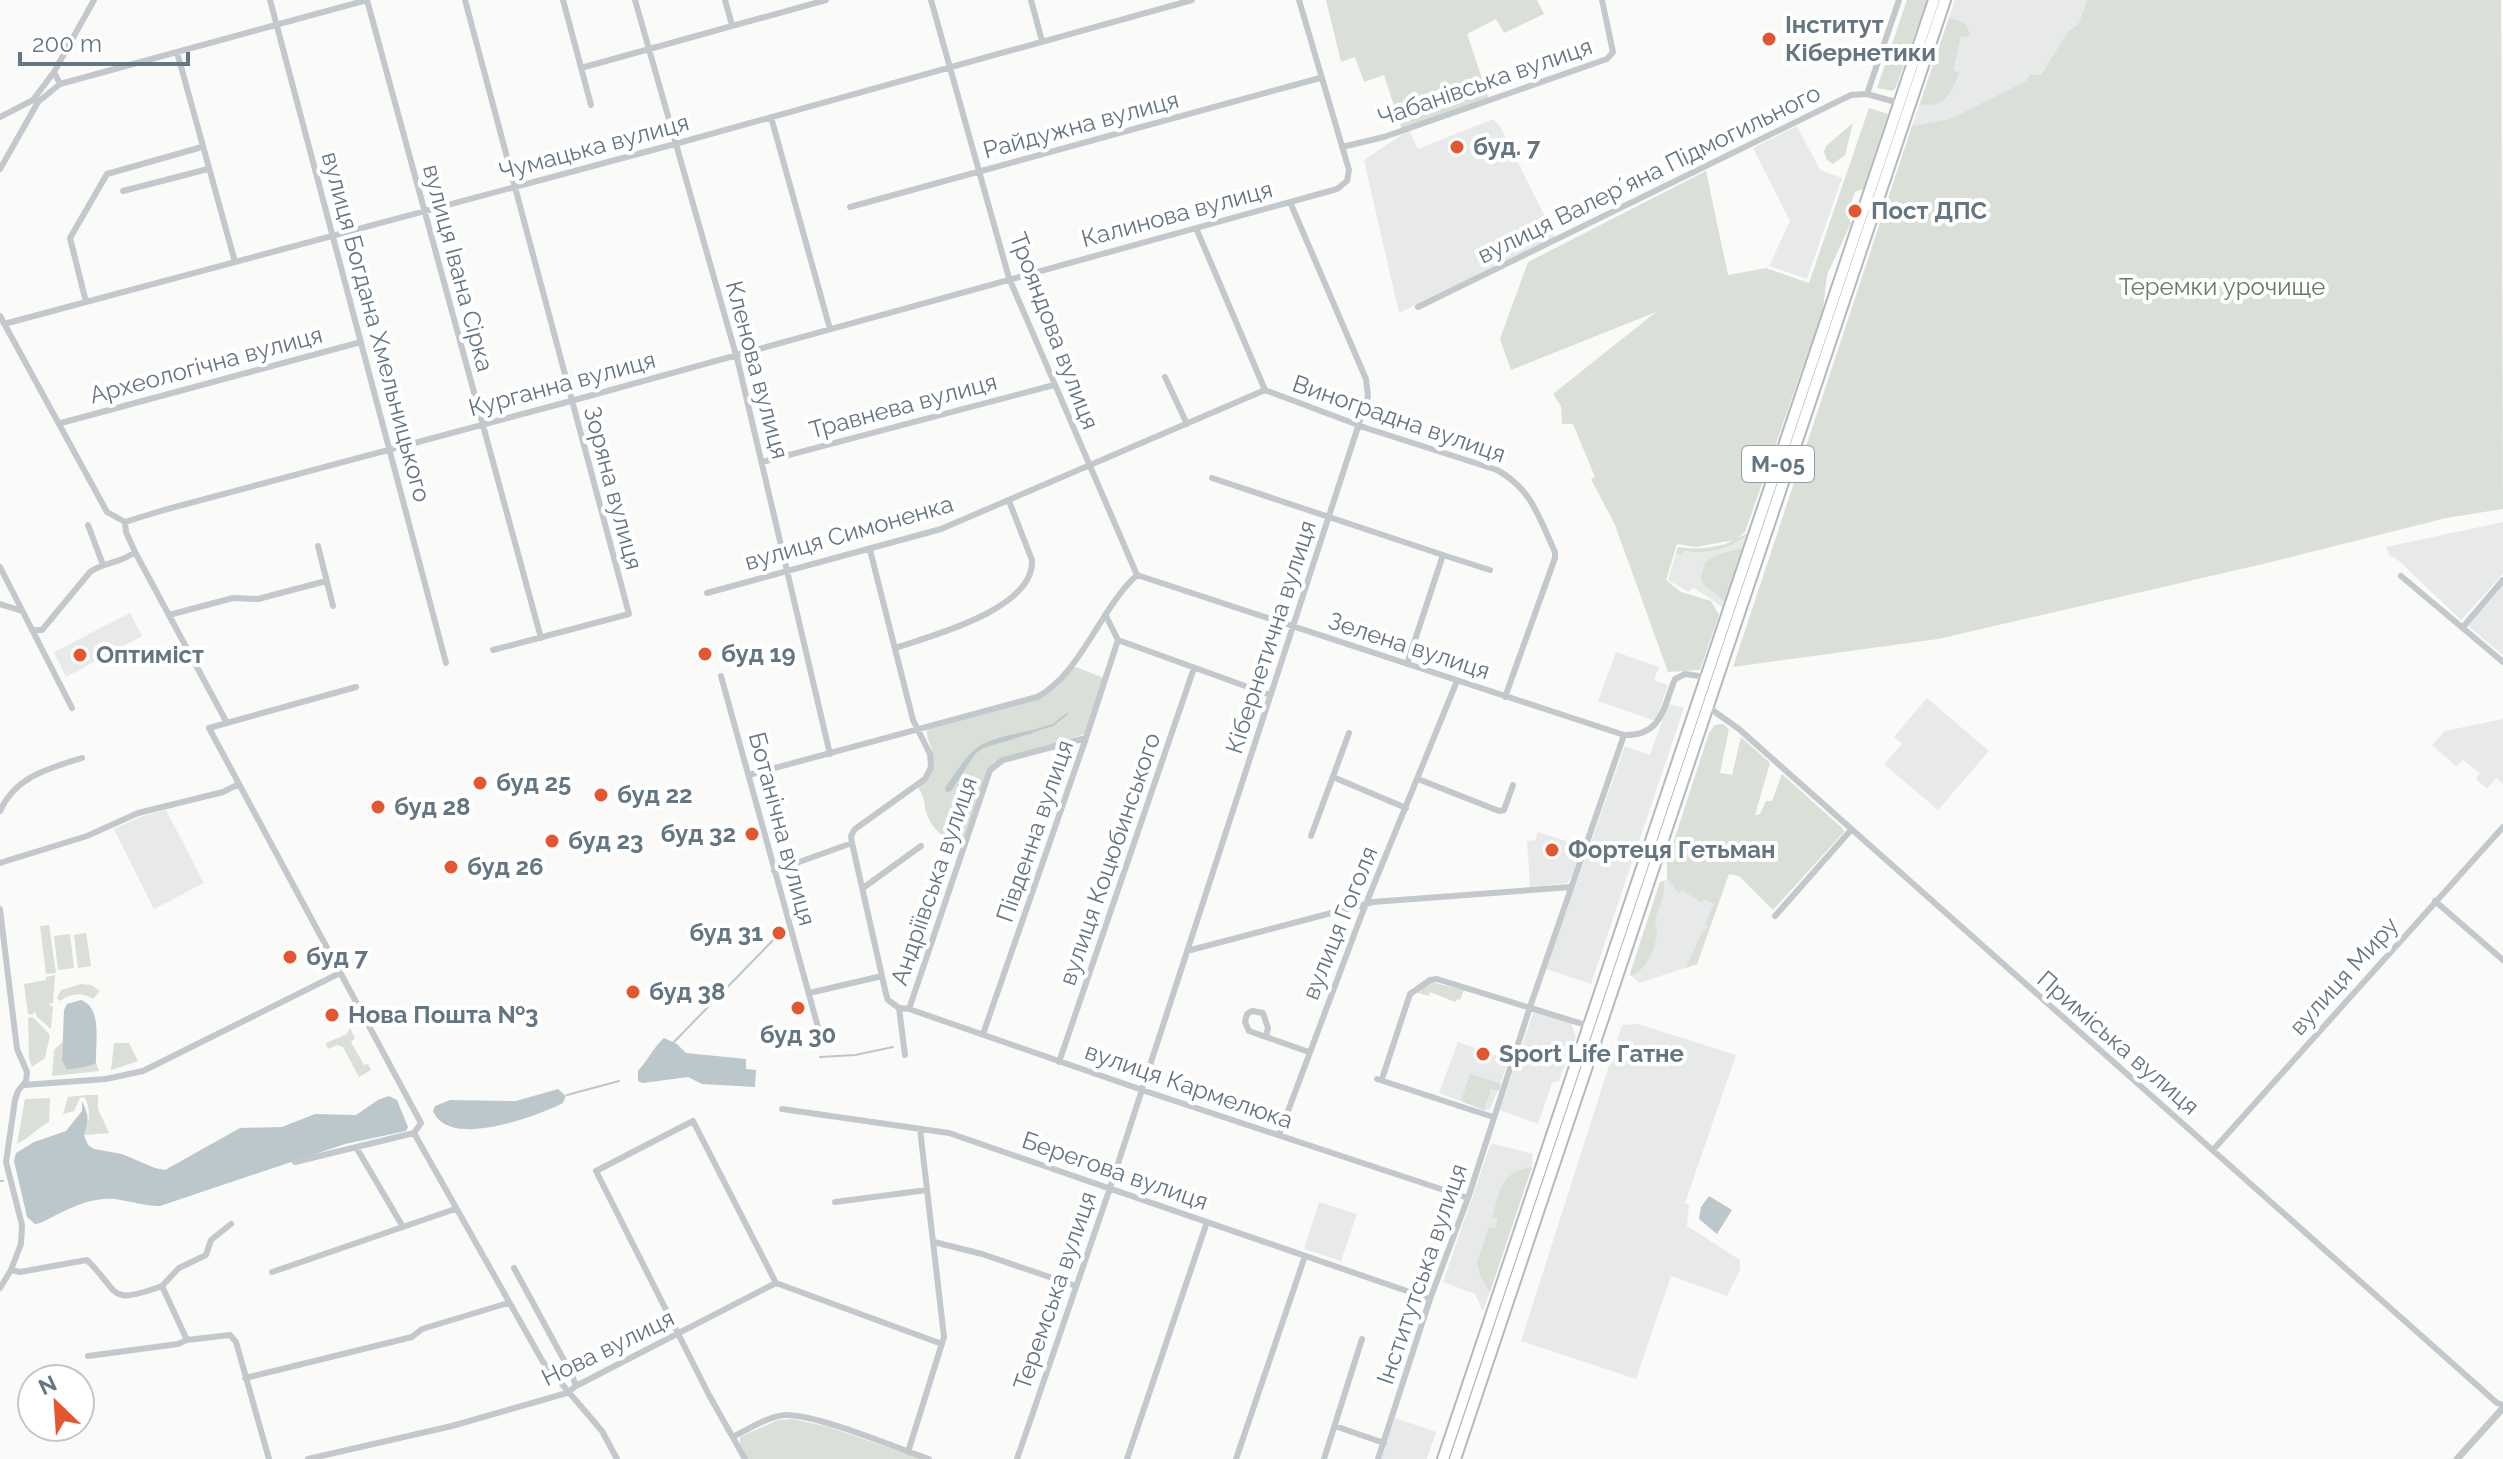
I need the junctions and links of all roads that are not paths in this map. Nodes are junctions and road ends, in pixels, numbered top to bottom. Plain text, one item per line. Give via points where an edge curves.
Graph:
1 (94, 0) edge
2 (270, 0) edge
3 (367, 0) edge
4 (465, 0) edge
5 (563, 0) edge
6 (635, 0) edge
7 (725, 0) edge
8 (826, 0) edge
9 (931, 0) edge
10 (1031, 0) edge
11 (1192, 0) edge
12 (1299, 0) edge
13 (1602, 0) edge
14 (1899, 0) edge
15 (1934, 0) edge
16 (1945, 0) edge
17 (277, 25) junction
18 (732, 25) junction
19 (1042, 41) junction
20 (648, 50) junction
21 (177, 52) junction
22 (950, 67) junction
23 (581, 68) junction
24 (54, 72) junction
25 (1320, 78) junction
26 (60, 84) junction
27 (1867, 94) junction
28 (1899, 103) junction
29 (591, 105) dead end
30 (0, 117) edge
31 (771, 117) junction
32 (675, 144) junction
33 (202, 147) junction
34 (1342, 147) junction
35 (0, 169) edge
36 (208, 169) junction
37 (979, 172) junction
38 (514, 187) junction
39 (123, 191) dead end
40 (1290, 202) junction
41 (850, 207) dead end
42 (425, 212) junction
43 (1196, 228) junction
44 (333, 236) junction
45 (235, 262) junction
46 (1009, 278) junction
47 (86, 302) junction
48 (1418, 307) dead end
49 (0, 316) edge
50 (4, 324) junction
51 (830, 329) junction
52 (361, 342) junction
53 (735, 354) junction
54 (1165, 377) dead end
55 (1054, 385) junction
56 (1265, 390) junction
57 (571, 401) junction
58 (61, 423) junction
59 (1187, 424) junction
60 (481, 425) junction
61 (1359, 426) junction
62 (389, 449) junction
63 (762, 462) junction
64 (1089, 468) junction
65 (1212, 478) dead end
66 (1009, 501) junction
67 (1330, 515) junction
68 (125, 522) junction
69 (88, 525) dead end
70 (318, 546) dead end
71 (870, 550) junction
72 (135, 552) junction
73 (1443, 555) junction
74 (103, 565) junction
75 (0, 567) edge
76 (1490, 570) dead end
77 (788, 571) junction
78 (1137, 575) junction
79 (2401, 576) dead end
80 (2503, 580) edge
81 (326, 581) junction
82 (707, 593) dead end
83 (0, 604) edge
84 (333, 606) dead end
85 (22, 611) junction
86 (169, 615) junction
87 (1106, 616) junction
88 (1294, 627) junction
89 (2463, 627) junction
90 (32, 630) junction
91 (541, 638) junction
92 (1118, 640) junction
93 (895, 648) junction
94 (493, 650) dead end
95 (1717, 662) junction
96 (2503, 662) edge
97 (446, 663) dead end
98 (1407, 664) junction
99 (1194, 668) junction
100 (721, 676) dead end
101 (1706, 677) junction
102 (1457, 681) junction
103 (356, 687) dead end
104 (1270, 695) junction
105 (1505, 697) junction
106 (1708, 707) junction
107 (72, 708) dead end
108 (227, 723) junction
109 (919, 730) junction
110 (1349, 733) dead end
111 (1624, 735) junction
112 (1086, 738) junction
113 (830, 754) junction
114 (82, 758) dead end
115 (749, 775) junction
116 (1333, 777) junction
117 (1418, 779) junction
118 (239, 784) junction
119 (1513, 785) dead end
120 (1406, 808) junction
121 (0, 811) edge
122 (2503, 827) edge
123 (1851, 830) junction
124 (1311, 836) dead end
125 (852, 843) junction
126 (921, 846) dead end
127 (0, 863) edge
128 (774, 871) junction
129 (1571, 887) junction
130 (863, 888) junction
131 (2435, 901) junction
132 (1367, 903) junction
133 (0, 909) edge
134 (1775, 916) dead end
135 (1187, 951) junction
136 (2503, 960) edge
137 (340, 973) junction
138 (882, 976) junction
139 (809, 993) junction
140 (1530, 1007) junction
141 (899, 1008) junction
142 (909, 1009) junction
143 (1589, 1026) junction
144 (818, 1027) dead end
145 (983, 1034) junction
146 (1266, 1037) junction
147 (1309, 1052) junction
148 (905, 1055) dead end
149 (1059, 1062) junction
150 (24, 1085) junction
151 (1142, 1089) junction
152 (782, 1109) dead end
153 (1493, 1117) junction
154 (920, 1129) junction
155 (414, 1133) junction
156 (1279, 1135) junction
157 (356, 1147) junction
158 (2213, 1150) junction
159 (3, 1162) edge
160 (295, 1162) dead end
161 (1110, 1188) junction
162 (927, 1190) junction
163 (1468, 1198) junction
164 (835, 1202) dead end
165 (455, 1209) junction
166 (1207, 1222) junction
167 (231, 1224) dead end
168 (403, 1227) junction
169 (934, 1242) junction
170 (1305, 1256) junction
171 (514, 1268) dead end
172 (11, 1270) junction
173 (272, 1272) dead end
174 (776, 1283) junction
175 (162, 1286) junction
176 (1076, 1286) junction
177 (0, 1288) edge
178 (1430, 1299) junction
179 (508, 1303) junction
180 (678, 1334) junction
181 (1362, 1339) dead end
182 (187, 1340) junction
183 (942, 1344) junction
184 (88, 1356) dead end
185 (245, 1378) junction
186 (576, 1386) junction
187 (567, 1393) junction
188 (2503, 1406) edge
189 (1335, 1426) junction
190 (733, 1437) junction
191 (1384, 1443) junction
192 (908, 1452) junction
193 (269, 1459) edge
194 (308, 1459) edge
195 (617, 1459) edge
196 (745, 1459) edge
197 (929, 1459) edge
198 (1017, 1459) edge
199 (1127, 1459) edge
200 (1236, 1459) edge
201 (1324, 1459) edge
202 (1378, 1459) edge
203 (1443, 1459) edge
204 (1455, 1459) edge
205 (2457, 1459) edge

1 - 24 street
2 - 17 street, вулиця Богдана Хмельницького
3 - 17 street
3 - 42 street, вулиця Івана Сірка
4 - 38 street, Зоряна вулиця
5 - 23 street
6 - 20 street, Кленова вулиця
7 - 18 street
8 - 18 street
9 - 22 street, Трояндова вулиця
10 - 19 street
11 - 19 street, Чумацька вулиця
12 - 25 street
13 - 34 street, Чабанівська вулиця via 1613,52 1607,59
14 - 27 street
15 - 28 highway, М-05
16 - 95 highway, М-05
17 - 21 street
17 - 44 street, вулиця Богдана Хмельницького
18 - 20 street
19 - 22 street, Чумацька вулиця
20 - 23 street
20 - 32 street, Кленова вулиця
21 - 26 street
21 - 33 street
22 - 31 street, Чумацька вулиця
22 - 37 street, Трояндова вулиця
23 - 29 street
24 - 26 street
24 - 30 street via 33,100
25 - 34 street
25 - 37 street, Райдужна вулиця
26 - 35 street via 38,102
27 - 28 street
27 - 48 street, вулиця Валерʼяна Підмогильного via 1851,95
28 - 95 highway, М-05
31 - 32 street, Чумацька вулиця
31 - 51 street
32 - 38 street, Чумацька вулиця
32 - 53 street, Кленова вулиця
33 - 36 street
33 - 47 street via 107,174 70,238
34 - 40 street, Калинова вулиця via 1349,177 1337,189
36 - 39 street
36 - 45 street
37 - 41 street, Райдужна вулиця
37 - 46 street, Трояндова вулиця
38 - 42 street, Чумацька вулиця
38 - 57 street, Зоряна вулиця
40 - 43 street, Калинова вулиця
40 - 61 street, Кібернетична вулиця via 1366,379 1368,396
42 - 44 street, Чумацька вулиця
42 - 60 street, вулиця Івана Сірка
43 - 46 street, Калинова вулиця
43 - 56 street
44 - 45 street, Чумацька вулиця
44 - 52 street, вулиця Богдана Хмельницького
45 - 47 street, Чумацька вулиця
46 - 51 street, Курганна вулиця
46 - 55 street, Трояндова вулиця
47 - 50 street, Чумацька вулиця
49 - 50 street
50 - 58 street
51 - 53 street, Курганна вулиця
52 - 58 street, Археологічна вулиця
52 - 62 street, вулиця Богдана Хмельницького
53 - 57 street, Курганна вулиця
53 - 63 street, Кленова вулиця
54 - 59 street
55 - 63 street, Травнева вулиця
55 - 64 street, Трояндова вулиця
56 - 59 street, Виноградна вулиця
56 - 61 street, Виноградна вулиця
57 - 60 street, Курганна вулиця
57 - 91 street, Зоряна вулиця via 629,614
58 - 68 street via 107,512
59 - 64 street, Виноградна вулиця
60 - 62 street, Курганна вулиця
60 - 91 street, вулиця Івана Сірка
61 - 67 street, Кібернетична вулиця
61 - 105 street, Виноградна вулиця via 1497,470 1528,494 1555,558
62 - 68 street, Курганна вулиця
62 - 97 street, вулиця Богдана Хмельницького
63 - 77 street, Кленова вулиця
64 - 66 street, вулиця Симоненка
64 - 78 street, Трояндова вулиця
65 - 67 street
66 - 71 street, вулиця Симоненка
66 - 93 street via 1032,560 1022,584 987,615
67 - 73 street
67 - 88 street, Кібернетична вулиця
68 - 72 street
69 - 74 street
70 - 81 street
71 - 77 street, вулиця Симоненка
71 - 93 street
72 - 74 street
72 - 86 street
73 - 76 street
73 - 98 street
74 - 90 street via 90,572 42,630
75 - 85 street
77 - 82 street, вулиця Симоненка
77 - 113 street, Кленова вулиця
78 - 87 street
78 - 88 street, Зелена вулиця
79 - 89 street
80 - 89 street
81 - 84 street
81 - 86 street
83 - 85 street
85 - 90 street
86 - 108 street
87 - 92 street
87 - 109 street via 1048,691
88 - 98 street, Зелена вулиця
88 - 104 street, Кібернетична вулиця
89 - 96 street
90 - 107 street
91 - 94 street
92 - 99 street
92 - 112 street, Південна вулиця
93 - 109 street
95 - 101 highway, М-05
95 - 106 highway, М-05
98 - 102 street, Зелена вулиця
99 - 104 street
99 - 149 street, вулиця Коцюбинського
100 - 115 street, Ботанічна вулиця
101 - 111 street via 1685,674 1675,679 1654,727
101 - 143 highway, М-05
102 - 105 street, Зелена вулиця
102 - 117 street, вулиця Гоголя
103 - 108 street
104 - 135 street, Кібернетична вулиця
105 - 111 street, Зелена вулиця
106 - 123 street, Приміська вулиця
106 - 204 highway, М-05
108 - 118 street via 209,728
109 - 113 street
109 - 125 street via 930,754 925,779 855,829
110 - 116 street
111 - 129 street, Інститутська вулиця
112 - 142 street, Андріївська вулиця via 1003,760 990,770
112 - 145 street, Південна вулиця
113 - 115 street
114 - 121 street via 24,781 7,795
115 - 128 street, Ботанічна вулиця
116 - 120 street
116 - 124 street
117 - 119 street via 1499,811
117 - 120 street, вулиця Гоголя
118 - 127 street via 138,813 87,836
118 - 137 street
120 - 132 street, вулиця Гоголя
122 - 131 street, вулиця Миру
123 - 134 street
123 - 158 street, Приміська вулиця
125 - 128 street
125 - 130 street
126 - 130 street
128 - 139 street, Ботанічна вулиця
129 - 132 street
129 - 140 street, Інститутська вулиця
130 - 138 street
131 - 136 street
131 - 158 street, вулиця Миру
132 - 135 street
132 - 147 street, вулиця Гоголя
133 - 150 street via 17,1049 27,1072
135 - 151 street, Кібернетична вулиця
137 - 150 street via 143,1071
137 - 155 street via 421,1123
138 - 139 street
138 - 141 street via 888,1000
139 - 144 street, Ботанічна вулиця
140 - 143 street
140 - 153 street, Інститутська вулиця
140 - 153 street via 1430,980 1410,994 1380,1078
141 - 142 street, вулиця Кармелюка
141 - 148 street
142 - 145 street, вулиця Кармелюка
143 - 203 highway, М-05
145 - 149 street, вулиця Кармелюка
146 - 146 street via 1249,1031 1247,1014 1263,1013
146 - 147 street
147 - 156 street, вулиця Гоголя
149 - 151 street, вулиця Кармелюка
150 - 159 street via 15,1100
151 - 156 street, вулиця Кармелюка
151 - 161 street, Теремська вулиця
152 - 154 street, Берегова вулиця
153 - 163 street, Інститутська вулиця
154 - 161 street, Берегова вулиця via 949,1133
154 - 162 street
155 - 157 street
155 - 165 street
156 - 163 street, вулиця Кармелюка
157 - 160 street
157 - 168 street
158 - 188 street, Приміська вулиця
159 - 172 street via 22,1225
161 - 166 street, Берегова вулиця
161 - 176 street, Теремська вулиця
162 - 164 street
162 - 169 street
163 - 178 street, Інститутська вулиця
165 - 168 street
165 - 179 street
166 - 170 street, Берегова вулиця
166 - 199 street
167 - 175 street via 211,1240 206,1255 179,1268
168 - 173 street
169 - 176 street
169 - 183 street
170 - 178 street, Берегова вулиця
170 - 200 street
171 - 186 street
172 - 175 street via 87,1260 122,1296
172 - 177 street
174 - 180 street, Нова вулиця
174 - 180 street via 693,1121 596,1171
174 - 183 street
175 - 182 street
176 - 198 street, Теремська вулиця
178 - 191 street, Інститутська вулиця
179 - 185 street via 422,1329 412,1337
179 - 187 street
180 - 186 street, Нова вулиця
180 - 190 street
181 - 189 street, Інститутська вулиця
182 - 184 street
182 - 185 street via 230,1335
183 - 192 street
185 - 193 street
186 - 187 street, Нова вулиця
187 - 194 street, Нова вулиця
187 - 195 street via 602,1431
188 - 205 street
189 - 191 street
189 - 201 street, Інститутська вулиця
190 - 192 street via 777,1417 793,1416
190 - 196 street
191 - 202 street, Інститутська вулиця
192 - 197 street

